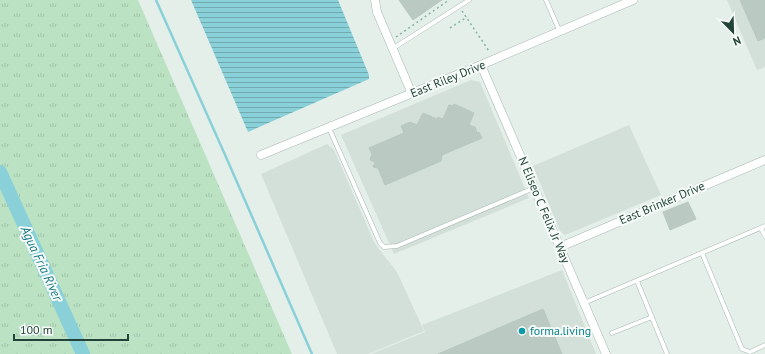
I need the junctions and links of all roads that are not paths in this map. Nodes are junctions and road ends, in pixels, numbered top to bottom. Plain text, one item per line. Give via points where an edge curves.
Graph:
1 (375, 0) edge
2 (469, 0) edge
3 (546, 0) edge
4 (633, 0) edge
5 (560, 32) junction
6 (392, 49) junction
7 (481, 65) junction
8 (412, 94) junction
9 (329, 128) junction
10 (262, 155) dead end
11 (765, 160) edge
12 (534, 188) junction
13 (763, 227) edge
14 (765, 236) edge
15 (560, 246) junction
16 (702, 253) junction
17 (637, 281) junction
18 (584, 303) junction
19 (652, 317) junction
20 (612, 333) dead end
21 (765, 345) edge
22 (606, 354) edge
23 (667, 354) edge

1 - 6 street via 377,12
2 - 6 lane
3 - 5 lane
4 - 5 street, East Riley Drive
5 - 7 street, East Riley Drive
6 - 8 street
7 - 8 street, East Riley Drive
7 - 12 street, N Eliseo C Felix Jr Way
8 - 9 street, East Riley Drive
9 - 10 street, East Riley Drive
9 - 12 lane via 384,247 397,246
11 - 15 street, East Brinker Drive
12 - 15 street, N Eliseo C Felix Jr Way
13 - 14 lane
13 - 16 lane
15 - 18 street, N Eliseo C Felix Jr Way
16 - 17 lane
16 - 21 lane via 742,349 750,352
17 - 18 lane
17 - 19 lane
18 - 22 street, N Eliseo C Felix Jr Way
19 - 20 lane
19 - 23 lane

